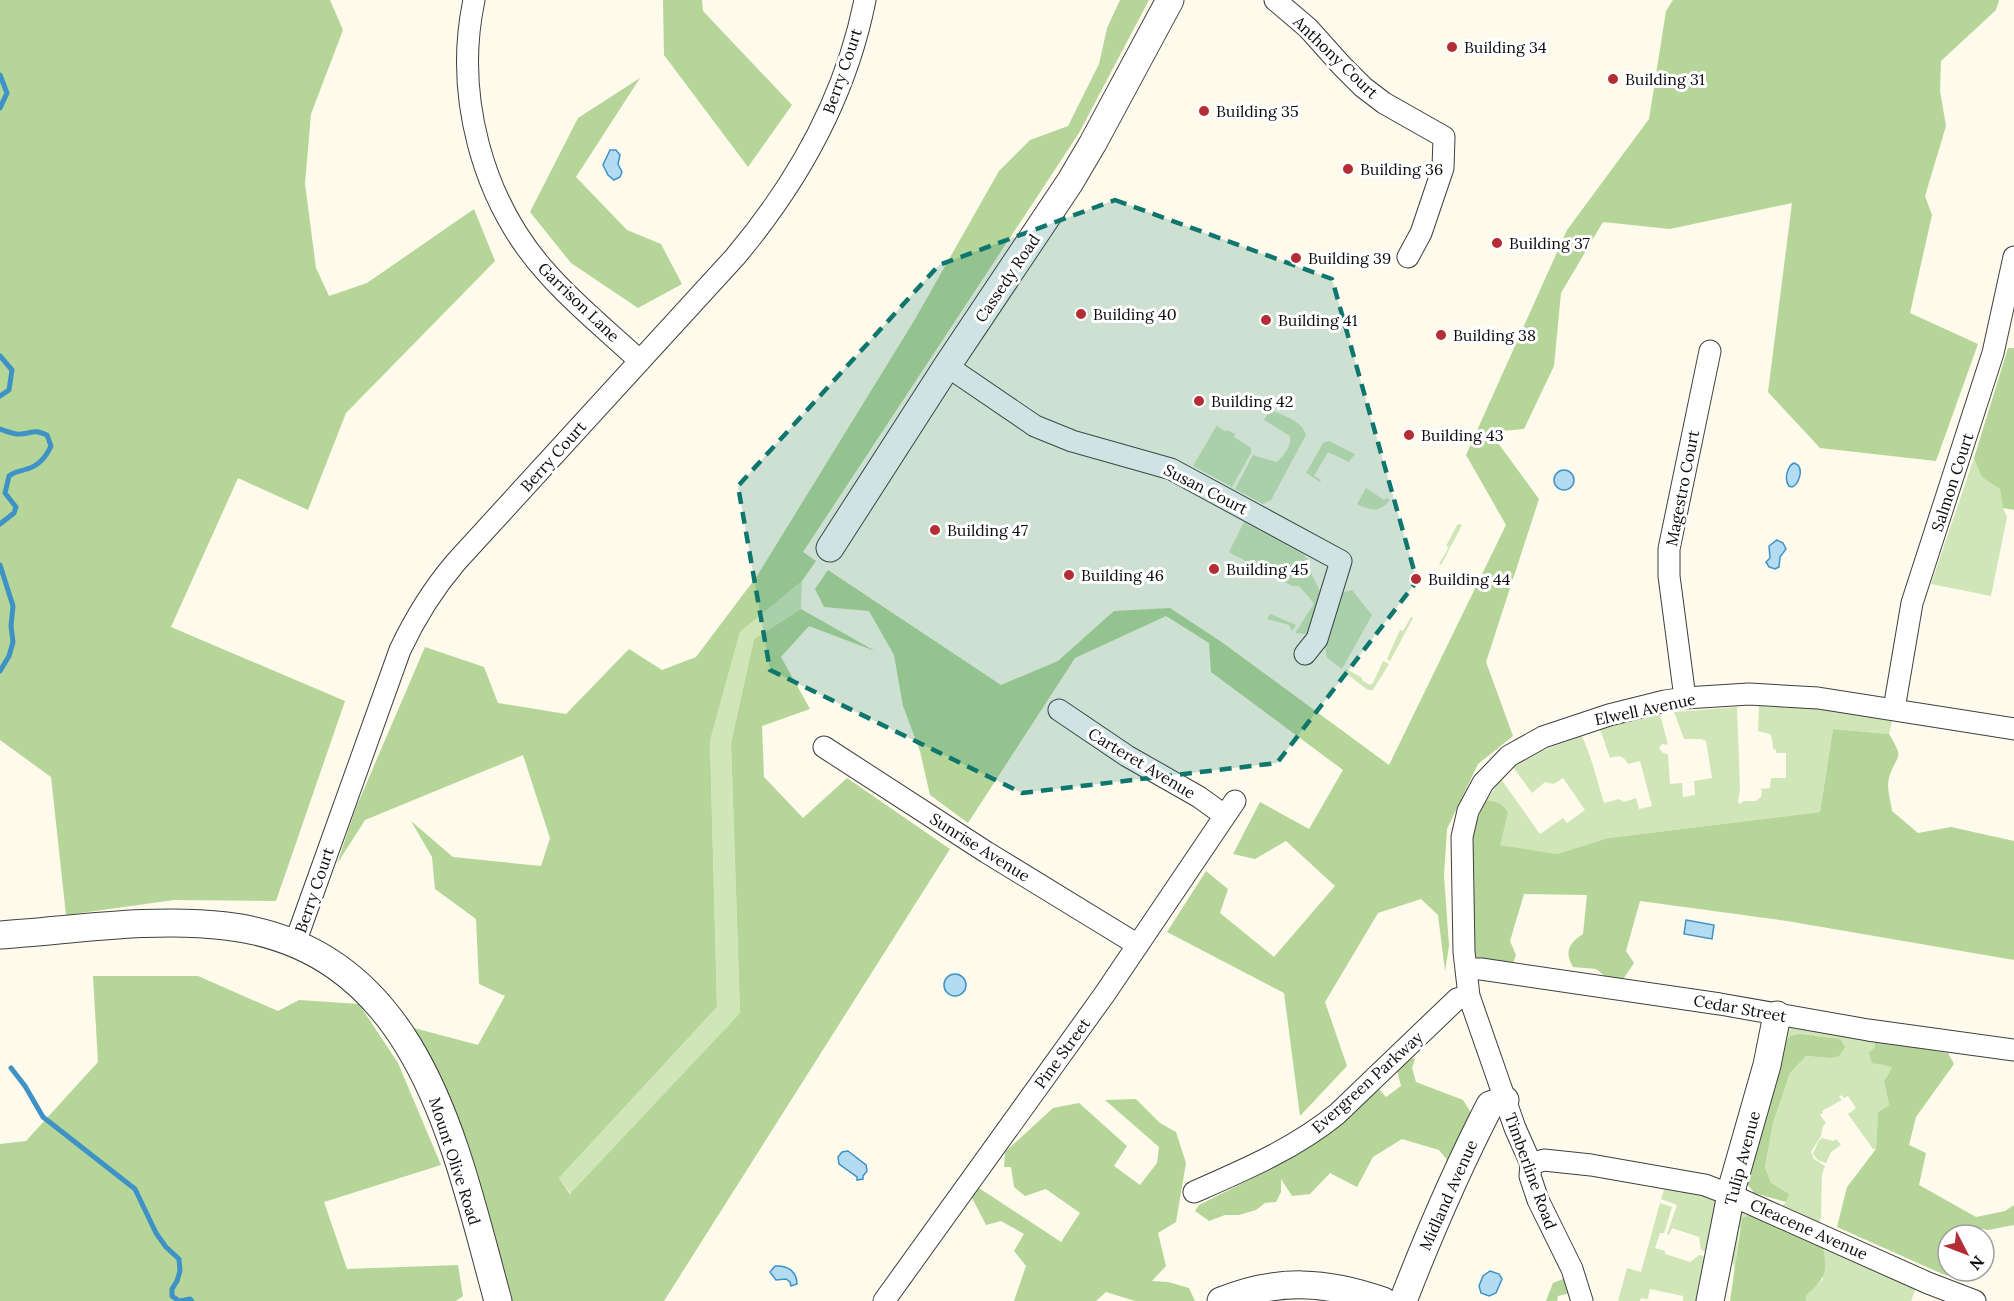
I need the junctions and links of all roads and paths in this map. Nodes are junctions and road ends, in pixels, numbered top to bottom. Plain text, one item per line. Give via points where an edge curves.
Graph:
1 (474, 0) edge
2 (865, 0) edge
3 (1170, 0) edge
4 (1275, 0) edge
5 (1408, 257) dead end
6 (2014, 257) edge
7 (1710, 351) dead end
8 (640, 361) junction
9 (947, 366) junction
10 (830, 548) dead end
11 (1305, 654) dead end
12 (1685, 698) junction
13 (1894, 709) junction
14 (1059, 710) dead end
15 (2014, 729) edge
16 (824, 747) dead end
17 (1230, 808) joint
18 (0, 935) edge
19 (295, 943) junction
20 (1138, 945) junction
21 (1466, 969) junction
22 (1469, 996) junction
23 (1777, 1015) junction
24 (2014, 1050) edge
25 (1505, 1100) junction
26 (1531, 1164) junction
27 (1194, 1192) dead end
28 (1731, 1195) junction
29 (498, 1301) edge
30 (884, 1301) edge
31 (1221, 1301) edge
32 (1383, 1301) edge
33 (1403, 1301) edge
34 (1582, 1301) edge
35 (1710, 1301) edge
36 (1975, 1301) edge

1 - 8 street, Garrison Lane via 468,51 469,99 478,145 498,198 546,273
2 - 8 street, Berry Court via 837,92 795,177 755,233
3 - 9 street, Cassedy Road via 1070,182
4 - 5 street, Anthony Court via 1308,28 1363,87 1444,137 1443,168 1421,233
6 - 13 street, Salmon Court via 1993,352 1912,603
7 - 12 street, Magestro Court via 1669,549
8 - 19 street, Berry Court via 456,562 420,612 400,650
9 - 10 street, Cassedy Road
9 - 11 street, Susan Court via 1035,426 1072,441 1171,469 1341,561 1317,639
12 - 13 street, Elwell Avenue via 1778,694
12 - 21 street, Elwell Avenue via 1560,731 1518,749 1492,772 1474,799 1462,837
13 - 15 street, Elwell Avenue
14 - 17 street, Carteret Avenue via 1127,756 1199,797
16 - 20 street, Sunrise Avenue
17 - 20 street, Pine Street
18 - 19 street, Mount Olive Road via 200,924 250,930
19 - 29 street, Mount Olive Road via 334,964 364,988 392,1020 423,1070 450,1133
20 - 30 street, Pine Street
21 - 22 street, Timberline Road
21 - 23 street, Cedar Street
22 - 25 street, Timberline Road
22 - 27 street, Evergreen Parkway via 1457,999 1315,1131
23 - 24 street, Cedar Street
23 - 28 street, Tulip Avenue
25 - 26 street, Timberline Road
25 - 33 street, Midland Avenue via 1490,1105 1428,1237
26 - 28 street, Cleacene Avenue via 1544,1160 1591,1165 1705,1185
26 - 34 street, Timberline Road via 1530,1176 1538,1200 1572,1269
28 - 35 street, Tulip Avenue
28 - 36 street, Cleacene Avenue
31 - 32 street via 1270,1287 1314,1285 1341,1288

